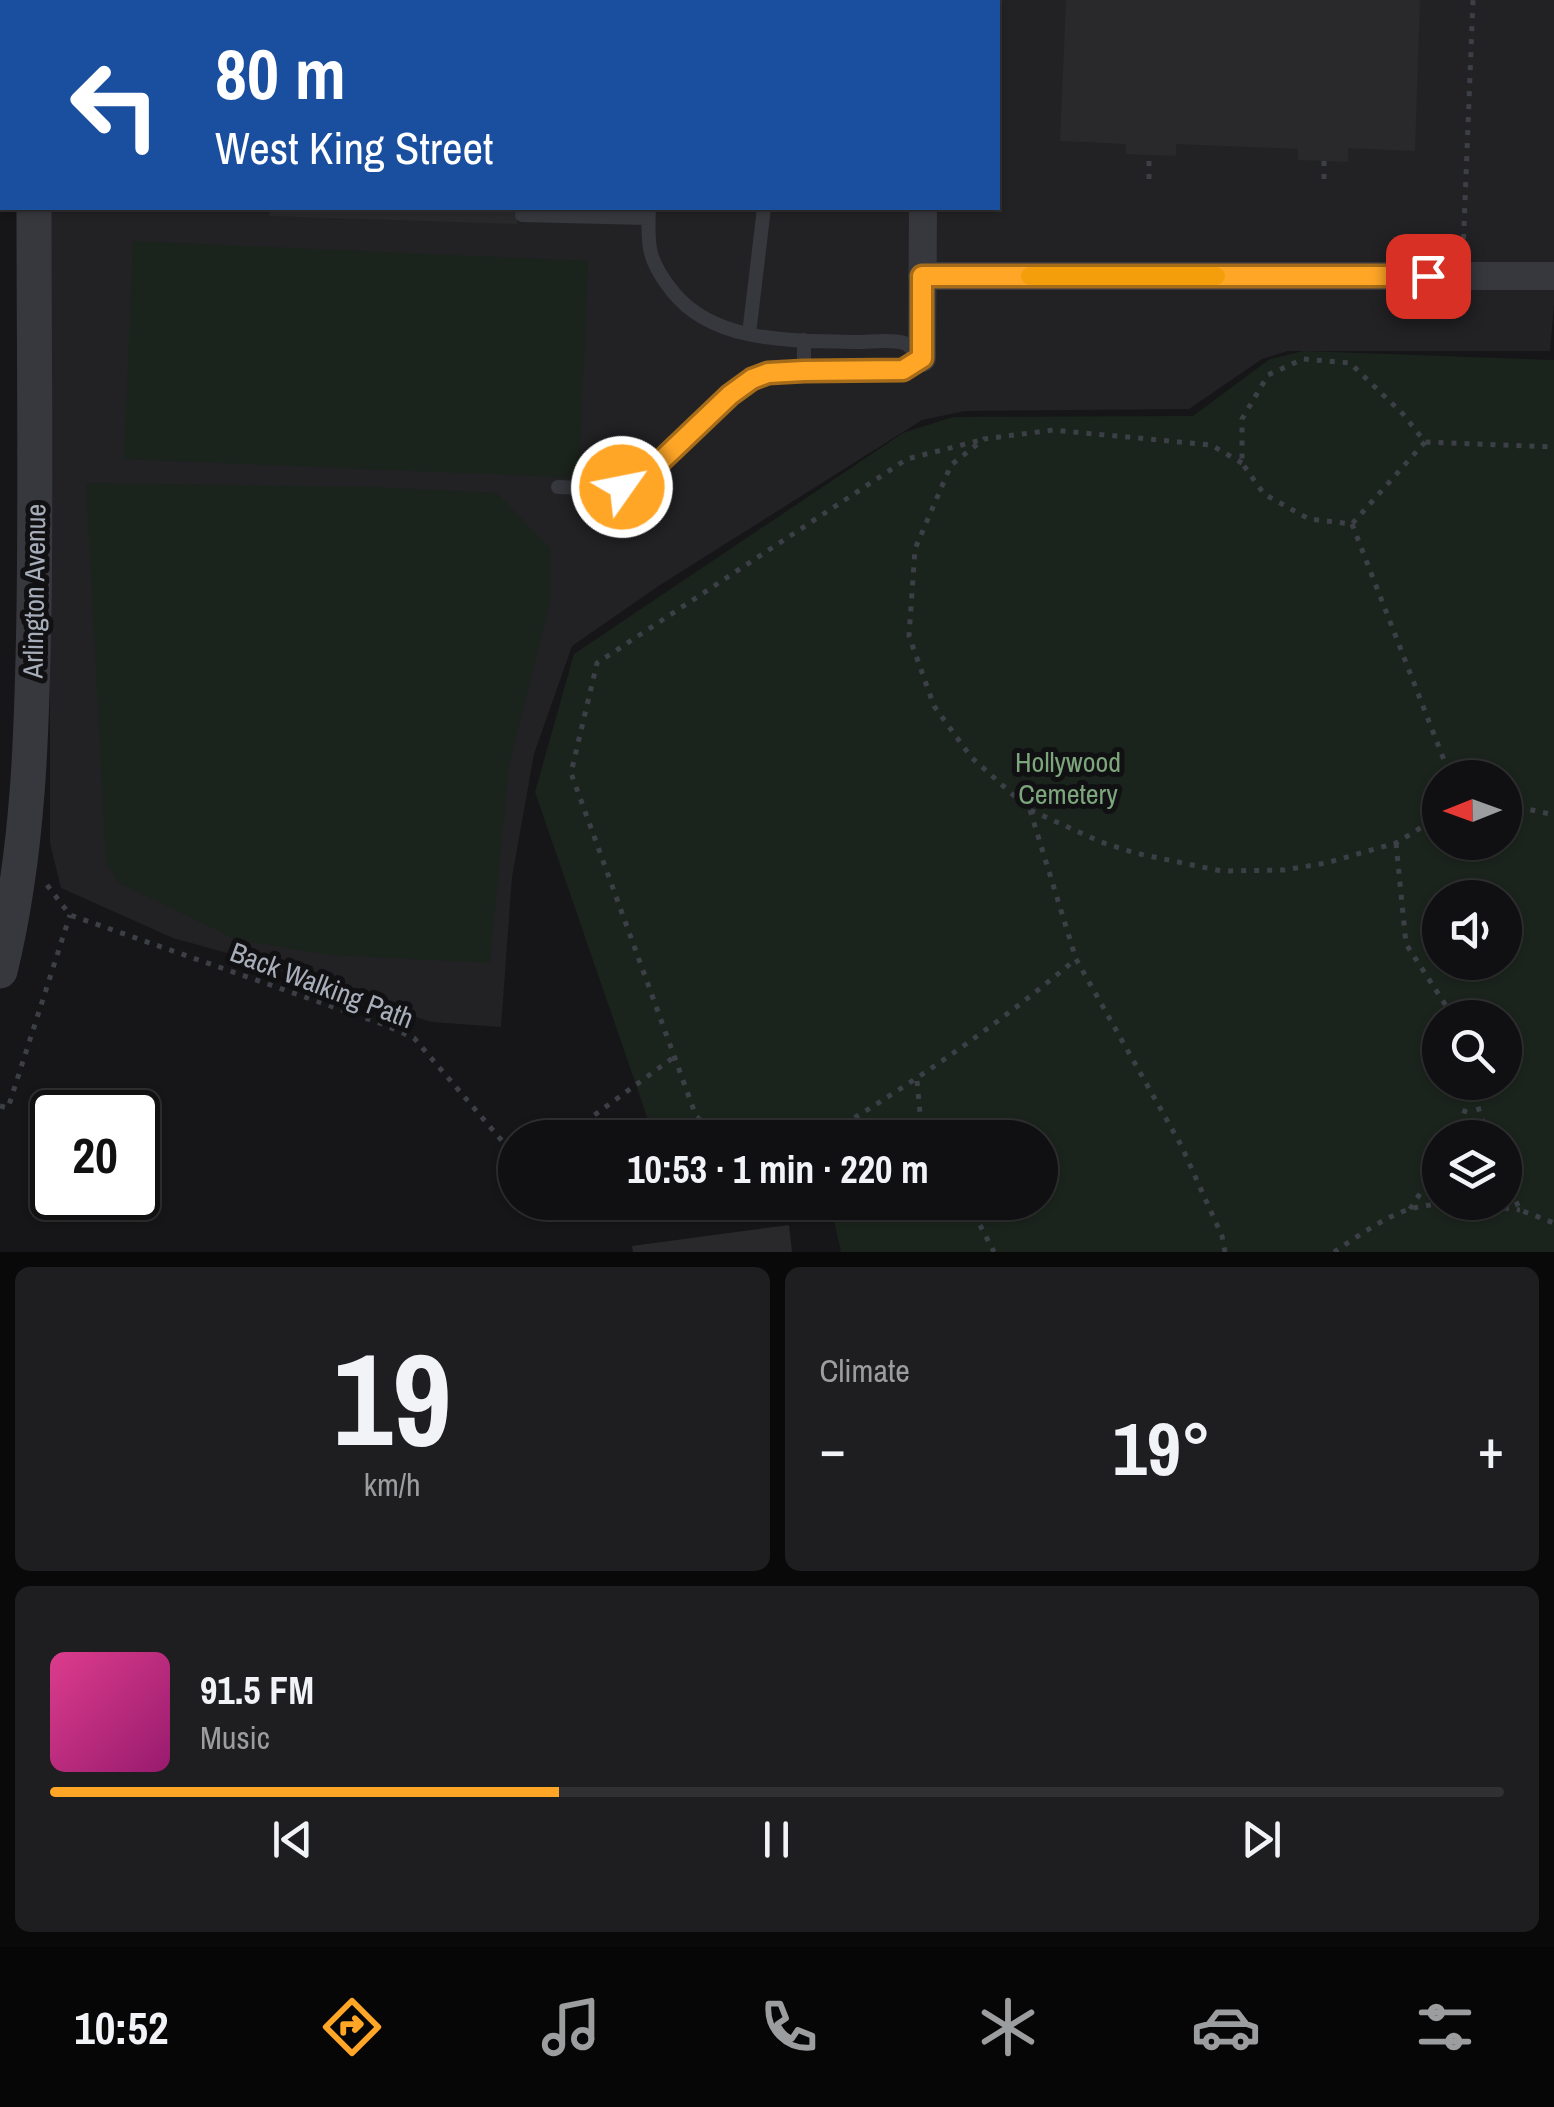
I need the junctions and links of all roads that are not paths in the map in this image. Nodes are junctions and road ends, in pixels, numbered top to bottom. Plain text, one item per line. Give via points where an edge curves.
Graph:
1 (34, 210) edge
2 (764, 210) edge
3 (923, 210) edge
4 (648, 213) edge
5 (522, 215) dead end
6 (922, 276) junction
7 (1554, 276) edge
8 (749, 334) junction
9 (804, 340) junction
10 (922, 358) junction
11 (804, 371) junction
12 (558, 488) dead end
13 (11, 848) edge
14 (0, 971) edge

1 - 13 street, Arlington Avenue via 33,700
2 - 8 lane
3 - 6 street
4 - 5 lane
4 - 8 lane via 647,246 666,284 709,323
6 - 7 street
6 - 10 street
8 - 9 lane
9 - 10 lane via 904,343
9 - 11 lane
10 - 11 lane via 903,370
11 - 12 lane via 752,379 643,478 606,489
13 - 14 street, Arlington Avenue via 12,924

